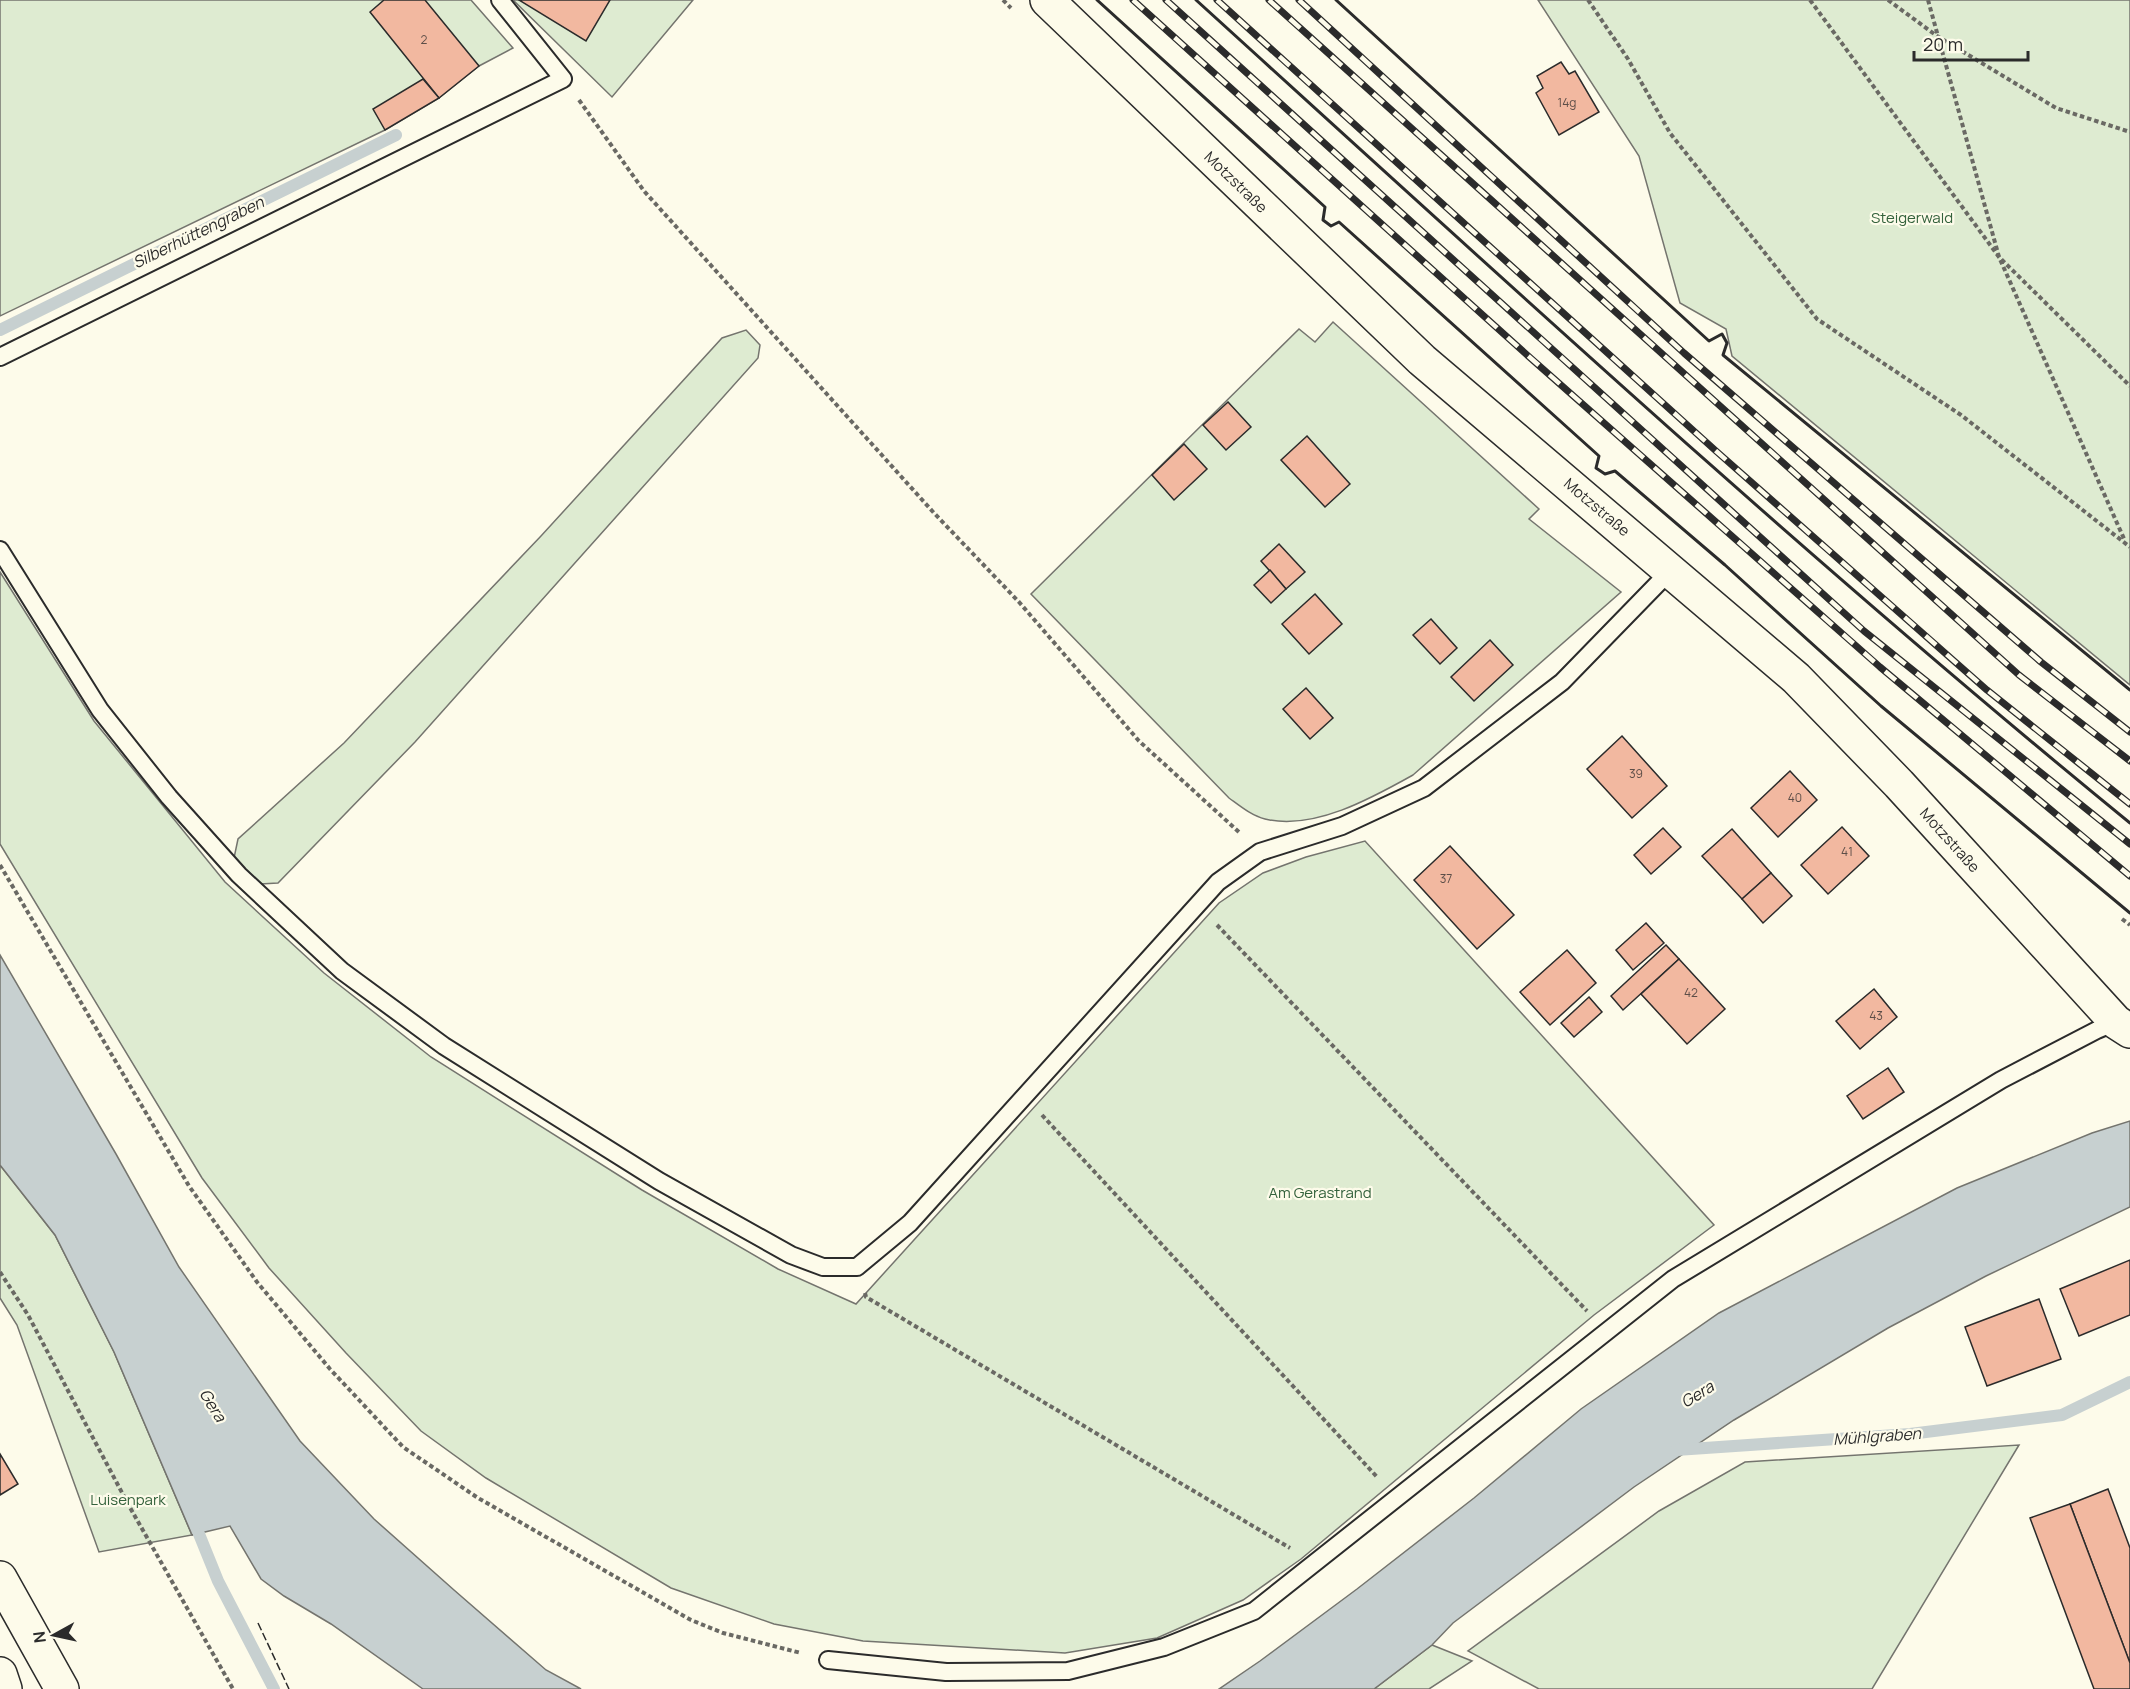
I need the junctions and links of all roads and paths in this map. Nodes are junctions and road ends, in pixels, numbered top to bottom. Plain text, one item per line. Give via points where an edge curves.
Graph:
1 (500, 0) edge
2 (1047, 0) edge
3 (1588, 0) edge
4 (1810, 0) edge
5 (1888, 0) edge
6 (1928, 0) edge
7 (1937, 36) junction
8 (563, 79) junction
9 (2130, 132) edge
10 (1999, 257) junction
11 (0, 357) edge
12 (2130, 386) edge
13 (2127, 541) edge
14 (2130, 547) edge
15 (0, 550) edge
16 (1671, 570) junction
17 (1260, 852) junction
18 (0, 865) edge
19 (1197, 904) junction
20 (2122, 919) dead end
21 (2130, 925) edge
22 (2125, 1024) edge
23 (1024, 1096) junction
24 (857, 1267) junction
25 (0, 1272) edge
26 (1606, 1332) junction
27 (1396, 1498) junction
28 (1314, 1564) junction
29 (0, 1578) edge
30 (828, 1660) joint
31 (0, 1674) edge
32 (5, 1689) edge
33 (62, 1689) edge
34 (233, 1689) edge

1 - 8 lane
2 - 16 street, Motzstraße via 1422,360
3 - 13 path via 1628,59 1670,133 1817,319 1961,415
4 - 10 path
5 - 7 path
6 - 7 path
7 - 9 path via 2056,108
7 - 10 path
8 - 11 lane
8 - 17 path via 644,191 1019,602 1139,741
10 - 12 path
10 - 13 path
13 - 14 path
15 - 24 lane via 100,710 169,797 239,875 342,970 444,1046 659,1181 791,1255 823,1268
16 - 17 lane via 1562,682 1424,788 1341,826
16 - 22 street, Motzstraße via 1796,678
17 - 19 lane via 1218,882
18 - 30 path via 189,1186 257,1282 330,1369 404,1447 478,1497 691,1620 723,1633
19 - 23 lane
19 - 26 path
20 - 21 path
22 - 26 lane via 2097,1030 2001,1080 1673,1279
23 - 24 lane via 910,1223
23 - 27 path
24 - 28 path via 866,1297
25 - 34 path via 28,1315 128,1504
26 - 27 lane
27 - 28 lane
28 - 30 lane via 1254,1611 1164,1647 1068,1671 946,1672
29 - 33 street
31 - 32 street

